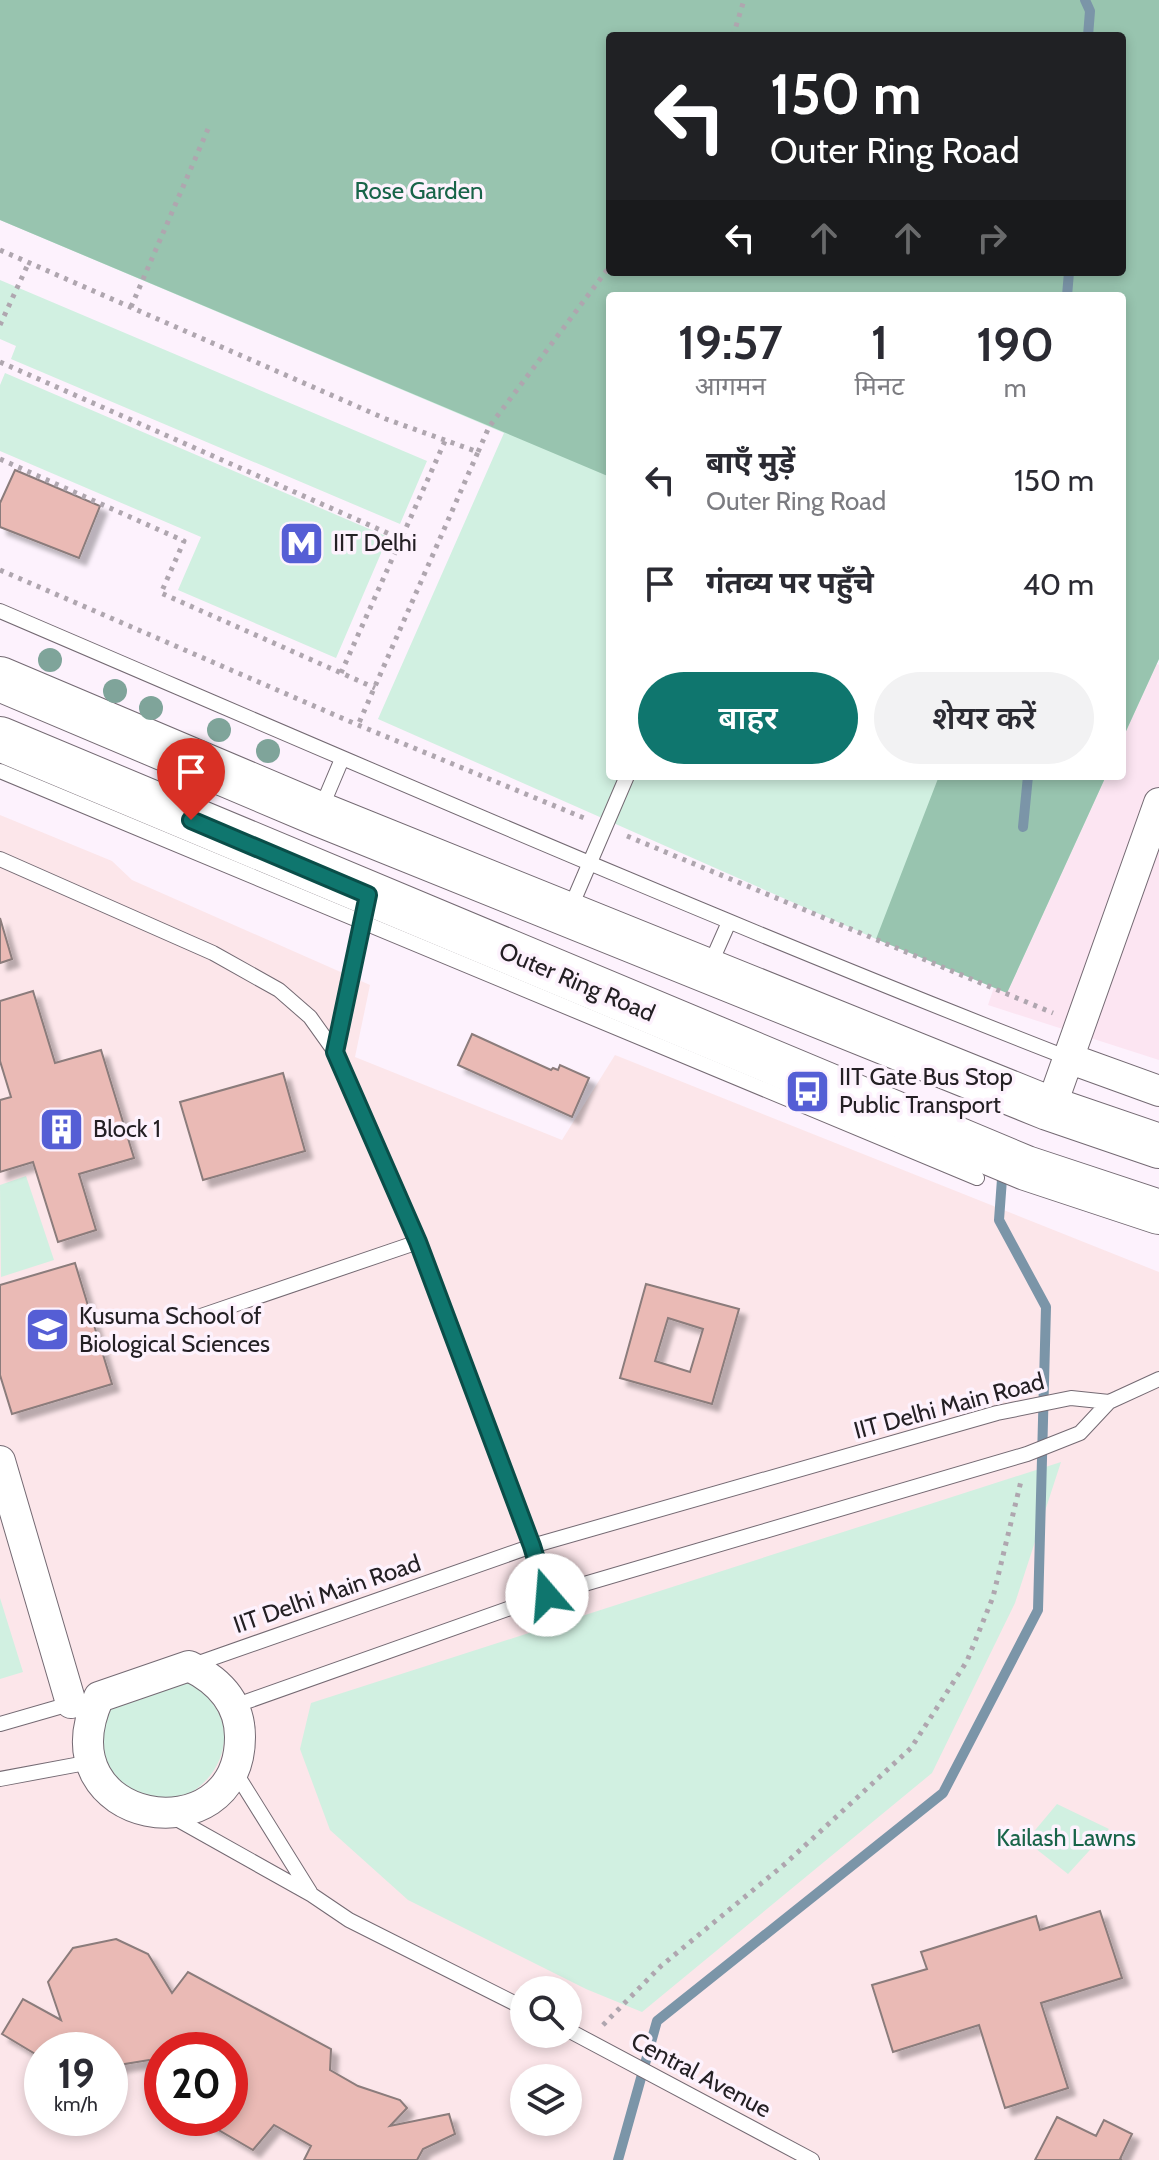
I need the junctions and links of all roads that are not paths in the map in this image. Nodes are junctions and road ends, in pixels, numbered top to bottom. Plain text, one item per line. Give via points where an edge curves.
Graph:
1 (0, 611) edge
2 (0, 679) edge
3 (0, 739) edge
4 (342, 759) junction
5 (0, 771) edge
6 (625, 780) edge
7 (1159, 806) edge
8 (319, 814) junction
9 (0, 859) edge
10 (589, 863) junction
11 (365, 909) junction
12 (568, 913) junction
13 (729, 922) junction
14 (709, 969) junction
15 (684, 1041) junction
16 (335, 1052) junction
17 (1068, 1058) junction
18 (1159, 1091) edge
19 (1048, 1108) junction
20 (1159, 1146) edge
21 (977, 1178) dead end
22 (1159, 1212) edge
23 (418, 1242) junction
24 (201, 1316) dead end
25 (1159, 1379) edge
26 (1109, 1402) junction
27 (0, 1461) edge
28 (532, 1546) junction
29 (547, 1595) junction
30 (189, 1666) junction
31 (85, 1700) junction
32 (234, 1706) junction
33 (0, 1724) edge
34 (91, 1762) junction
35 (234, 1770) junction
36 (0, 1779) edge
37 (168, 1814) junction
38 (312, 1895) junction
39 (510, 2001) edge
40 (582, 2037) edge
41 (812, 2160) edge

1 - 4 lane
2 - 8 main road
3 - 11 main road, Outer Ring Road
4 - 8 lane
4 - 10 lane
5 - 11 lane
6 - 10 lane
7 - 17 street
8 - 12 main road
9 - 16 lane via 213,953 279,990 310,1017
10 - 12 lane
10 - 13 lane
11 - 15 main road, Outer Ring Road
11 - 16 lane
12 - 14 main road
13 - 14 lane
13 - 17 lane
14 - 19 main road
15 - 21 lane
15 - 22 main road, Outer Ring Road
16 - 23 lane
17 - 18 street
17 - 19 street
19 - 20 main road
23 - 24 lane
23 - 28 lane
25 - 26 lane
26 - 28 lane, IIT Delhi Main Road via 1071,1398 1027,1407
26 - 29 lane via 1080,1433 1029,1454
27 - 31 street
28 - 29 lane
28 - 30 lane, IIT Delhi Main Road
29 - 32 lane
30 - 31 street
30 - 32 street via 208,1675
31 - 33 lane
31 - 34 street
32 - 35 street via 240,1728
34 - 36 lane
34 - 37 street via 121,1801
35 - 37 street via 207,1801
35 - 38 lane
37 - 38 lane
38 - 39 lane via 349,1920
40 - 41 lane, Central Avenue

